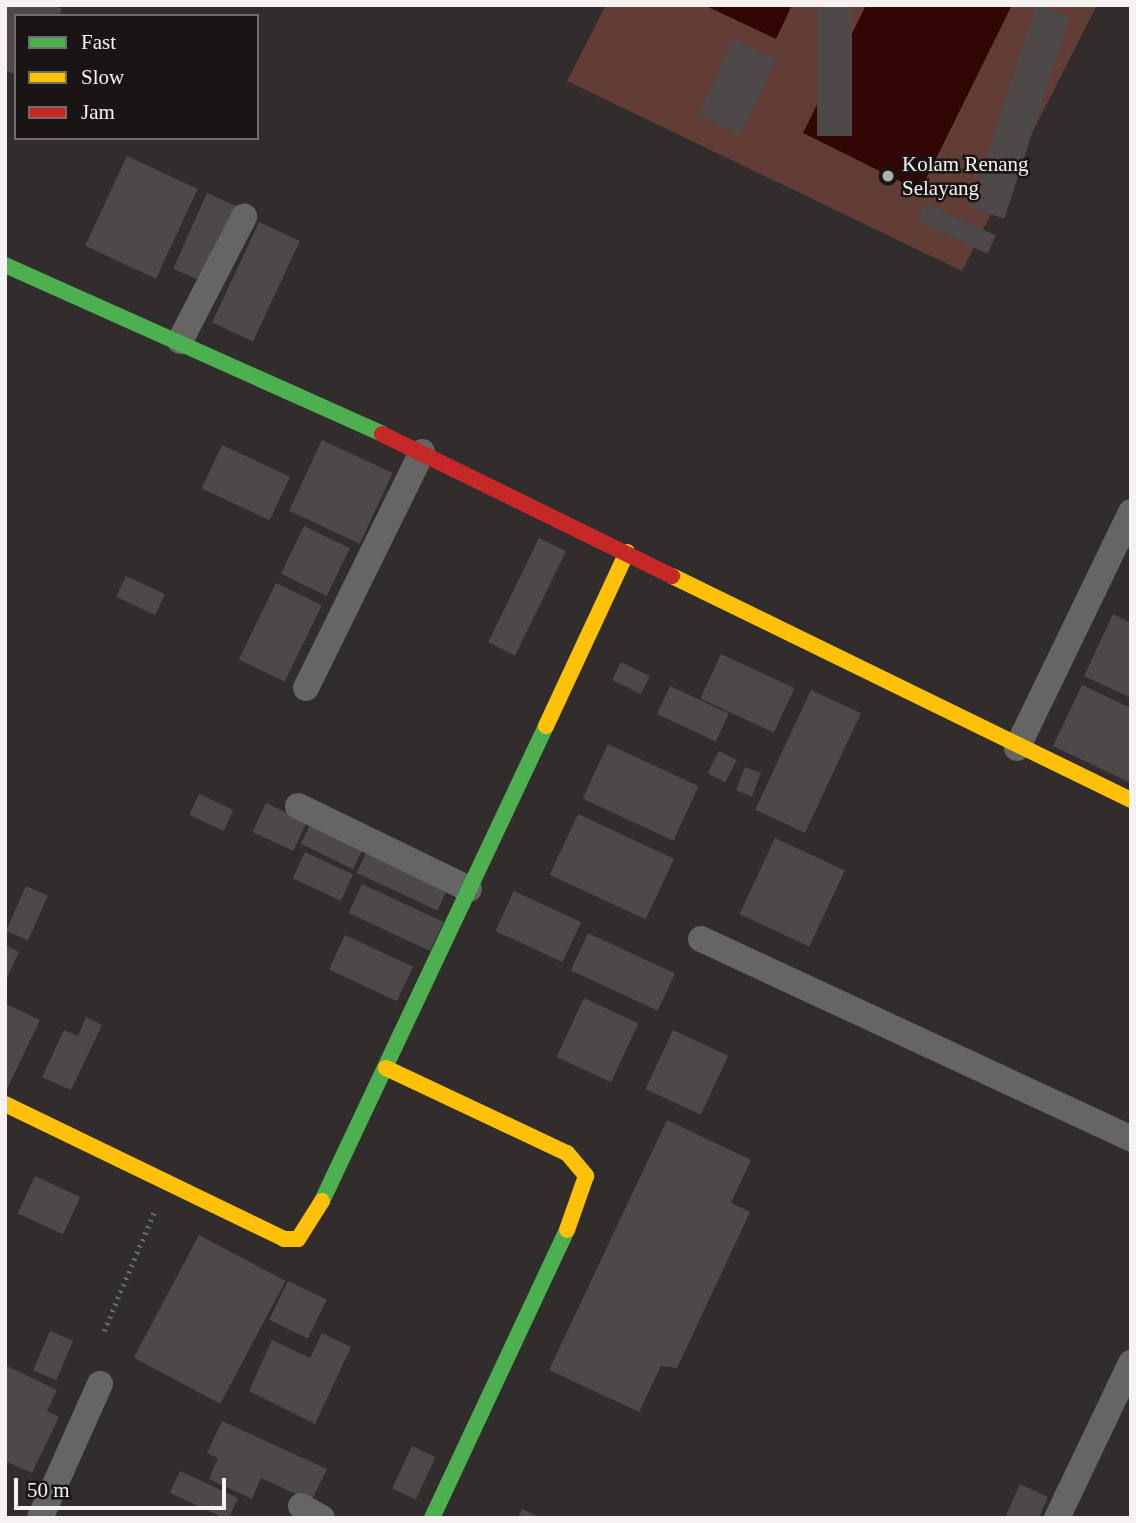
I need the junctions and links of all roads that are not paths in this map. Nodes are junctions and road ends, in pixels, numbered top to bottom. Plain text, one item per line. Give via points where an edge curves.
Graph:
1 (244, 217) dead end
2 (5, 264) edge
3 (180, 341) junction
4 (422, 452) junction
5 (1131, 512) edge
6 (627, 552) junction
7 (306, 688) dead end
8 (1017, 748) junction
9 (1131, 800) edge
10 (298, 806) dead end
11 (469, 889) junction
12 (701, 939) dead end
13 (386, 1068) junction
14 (5, 1104) edge
15 (1131, 1139) edge
16 (1131, 1363) edge
17 (100, 1384) dead end
18 (40, 1518) edge
19 (432, 1518) edge
20 (1057, 1518) edge

1 - 3 street
2 - 3 street
3 - 4 street
4 - 6 street
4 - 7 street
5 - 8 street
6 - 8 street
6 - 11 street
8 - 9 street
10 - 11 street
11 - 13 street
12 - 15 street
13 - 14 street via 309,1227 298,1239 284,1239
13 - 19 street via 567,1153 586,1177 580,1201
16 - 20 street
17 - 18 street

